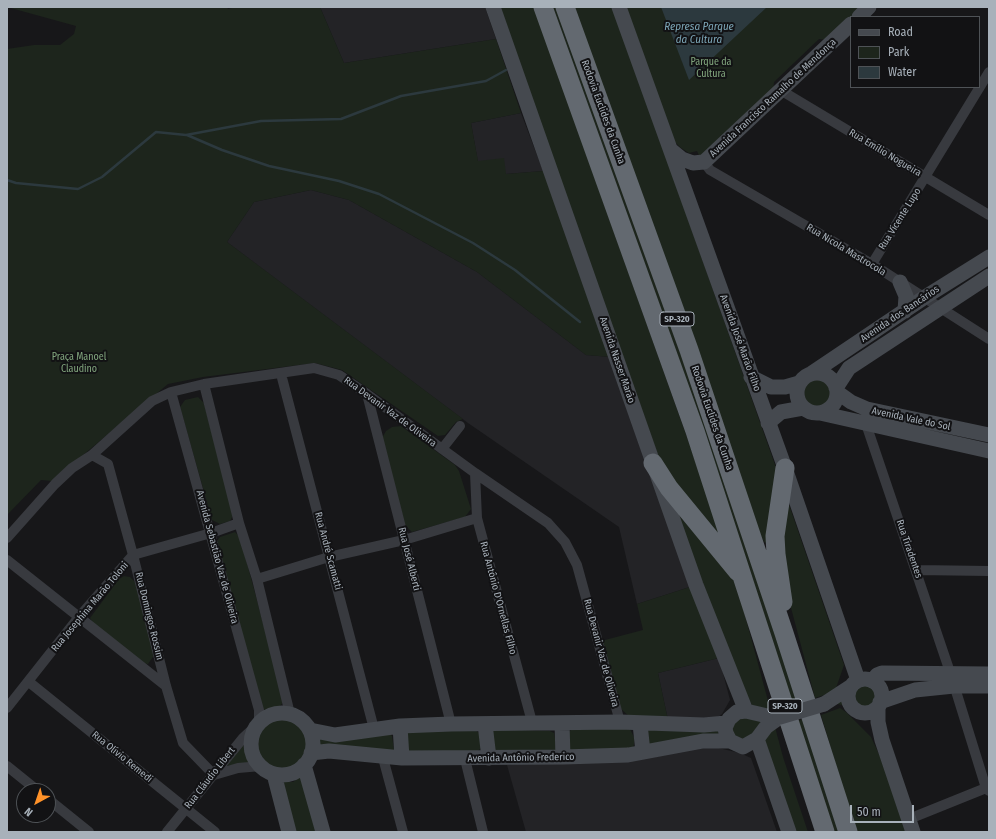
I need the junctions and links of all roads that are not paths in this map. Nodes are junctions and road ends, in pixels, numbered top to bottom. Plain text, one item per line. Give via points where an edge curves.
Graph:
1 (493, 7) edge
2 (543, 7) edge
3 (565, 7) edge
4 (619, 7) edge
5 (850, 25) edge
6 (989, 72) edge
7 (983, 86) edge
8 (782, 91) junction
9 (671, 150) junction
10 (704, 162) junction
11 (926, 177) junction
12 (989, 215) edge
13 (989, 257) edge
14 (872, 264) junction
15 (989, 276) edge
16 (900, 282) junction
17 (925, 297) junction
18 (941, 307) junction
19 (905, 311) junction
20 (989, 339) edge
21 (812, 373) junction
22 (281, 374) junction
23 (751, 377) junction
24 (799, 383) junction
25 (204, 384) junction
26 (837, 390) junction
27 (171, 392) junction
28 (367, 394) junction
29 (803, 408) junction
30 (867, 409) junction
31 (820, 413) junction
32 (768, 422) junction
33 (866, 424) junction
34 (460, 426) dead end
35 (952, 428) junction
36 (989, 435) edge
37 (949, 442) junction
38 (442, 449) junction
39 (989, 451) edge
40 (92, 455) junction
41 (654, 463) junction
42 (785, 468) junction
43 (474, 473) junction
44 (477, 518) junction
45 (239, 523) junction
46 (211, 533) junction
47 (7, 538) edge
48 (404, 540) junction
49 (133, 555) junction
50 (329, 557) junction
51 (7, 560) edge
52 (916, 570) junction
53 (989, 571) edge
54 (257, 579) junction
55 (745, 581) junction
56 (78, 618) junction
57 (784, 633) junction
58 (989, 674) edge
59 (952, 680) junction
60 (30, 682) junction
61 (860, 683) junction
62 (166, 686) junction
63 (989, 686) edge
64 (825, 703) junction
65 (879, 704) junction
66 (7, 708) edge
67 (856, 710) junction
68 (746, 711) junction
69 (290, 714) junction
70 (778, 718) junction
71 (532, 722) junction
72 (620, 722) junction
73 (562, 723) junction
74 (726, 723) junction
75 (258, 724) junction
76 (451, 724) junction
77 (485, 724) junction
78 (640, 724) junction
79 (400, 726) junction
80 (374, 729) junction
81 (310, 730) junction
82 (757, 739) junction
83 (730, 741) junction
84 (643, 752) junction
85 (563, 757) junction
86 (383, 758) junction
87 (402, 758) junction
88 (489, 758) junction
89 (308, 759) junction
90 (465, 759) junction
91 (7, 766) edge
92 (261, 766) junction
93 (274, 774) junction
94 (214, 775) junction
95 (28, 783) edge
96 (987, 789) edge
97 (56, 805) edge
98 (186, 808) junction
99 (911, 826) edge
100 (89, 832) edge
101 (167, 832) edge
102 (215, 832) edge
103 (289, 832) edge
104 (323, 832) edge
105 (403, 832) edge
106 (483, 832) edge
107 (788, 832) edge
108 (825, 832) edge
109 (848, 832) edge

1 - 41 main road, Avenida Nasser Marão
2 - 55 highway, Rodovia Euclides da Cunha / SP-320 via 695,431
3 - 57 highway, Rodovia Euclides da Cunha / SP-320 via 689,350
4 - 9 main road, Avenida José Marão Filho
5 - 8 main road, Avenida Francisco Ramalho de Mendonça
6 - 7 street, Rua Vicente Lupo
7 - 11 street, Rua Vicente Lupo
8 - 10 main road, Avenida Francisco Ramalho de Mendonça
8 - 11 street, Rua Emílio Nogueira
9 - 10 main road, Avenida Francisco Ramalho de Mendonça via 682,159 693,163
9 - 23 main road, Avenida José Marão Filho
10 - 14 street, Rua Nicola Mastrocola via 710,170
11 - 12 street, Rua Emílio Nogueira
11 - 14 street, Rua Vicente Lupo
13 - 17 main road, Avenida dos Bancários
14 - 16 street, Rua Nicola Mastrocola
15 - 18 main road, Avenida dos Bancários
16 - 17 street, Rua Nicola Mastrocola
16 - 19 main road via 906,296
17 - 18 street, Rua Nicola Mastrocola
17 - 19 main road, Avenida dos Bancários
18 - 20 street, Rua Nicola Mastrocola
18 - 26 main road, Avenida dos Bancários via 849,368
19 - 21 main road, Avenida dos Bancários
21 - 24 main road
21 - 26 main road via 824,374 834,382
22 - 25 street, Rua Devanir Vaz de Oliveira
22 - 28 street, Rua Devanir Vaz de Oliveira via 314,368 339,375
22 - 50 street, Rua André Scamatti
23 - 24 main road via 771,387 786,387
23 - 32 main road, Avenida José Marão Filho
24 - 29 main road via 798,399
25 - 27 street, Rua Devanir Vaz de Oliveira
25 - 45 street
26 - 30 main road, Avenida Vale do Sol via 851,402
26 - 31 main road via 831,408
27 - 40 street, Rua Devanir Vaz de Oliveira via 152,401
27 - 46 street, Avenida Sebastião Vaz de Oliveira
28 - 38 street, Rua Devanir Vaz de Oliveira
28 - 48 street, Rua José Alberti
29 - 31 main road
29 - 32 main road via 781,412
30 - 33 main road
30 - 35 main road, Avenida Vale do Sol
31 - 33 main road, Avenida Vale do Sol
32 - 42 main road, Avenida José Marão Filho
33 - 37 main road, Avenida Vale do Sol
33 - 52 street, Rua Tiradentes
34 - 38 street
35 - 36 main road, Avenida Vale do Sol
35 - 37 main road
37 - 39 main road, Avenida Vale do Sol
38 - 43 street, Rua Devanir Vaz de Oliveira
40 - 47 street, Rua Devanir Vaz de Oliveira via 72,468 55,484
40 - 49 street, Rua Domingos Rossim via 108,464
41 - 55 highway via 669,488
41 - 68 main road, Avenida Nasser Marão via 696,585
42 - 57 highway via 775,536
42 - 61 main road, Avenida José Marão Filho
43 - 44 street, Rua Antônio D'Ornellas Filho
43 - 72 street, Rua Devanir Vaz de Oliveira via 548,523 566,542 577,565
44 - 48 street
44 - 71 street, Rua Antônio D'Ornellas Filho
45 - 46 street, Rua Josephina Marão Toloni
45 - 54 street
46 - 49 street, Rua Josephina Marão Toloni
46 - 75 street, Avenida Sebastião Vaz de Oliveira via 259,710
48 - 50 street
48 - 76 street, Rua José Alberti
49 - 56 street, Rua Josephina Marão Toloni
49 - 62 street, Rua Domingos Rossim
50 - 54 street
50 - 80 street, Rua André Scamatti
51 - 56 street
52 - 53 street
52 - 59 street, Rua Tiradentes
54 - 69 street
55 - 108 highway, Rodovia Euclides da Cunha / SP-320
56 - 60 street, Rua Josephina Marão Toloni
56 - 62 street
57 - 109 highway, Rodovia Euclides da Cunha / SP-320
58 - 59 main road
59 - 61 main road via 882,673
59 - 63 main road
59 - 65 main road via 915,690
59 - 96 street, Rua Tiradentes
60 - 66 street, Rua Josephina Marão Toloni
60 - 98 street, Rua Olívio Remedi
61 - 64 main road
61 - 65 main road via 880,690
61 - 67 main road via 848,692 849,702
62 - 94 street, Rua Domingos Rossim via 183,743
64 - 67 main road
64 - 70 main road, Avenida Antônio Frederico, bridge
65 - 67 main road via 865,713
65 - 99 main road via 878,722 882,740
68 - 70 main road, Avenida Antônio Frederico
68 - 74 main road via 732,715
69 - 75 main road via 268,716
69 - 81 main road via 298,717
70 - 82 main road, Avenida Antônio Frederico via 762,731
71 - 73 main road
71 - 77 main road
72 - 73 main road
72 - 78 main road
73 - 85 main road
74 - 78 main road via 704,726
74 - 83 main road via 726,733
75 - 92 main road via 252,736 251,747 254,758
75 - 94 street, Rua Cláudio Libert via 243,738
76 - 77 main road
76 - 79 main road
77 - 88 main road
78 - 84 main road
79 - 80 main road
79 - 87 main road
80 - 81 main road via 335,735
81 - 89 main road via 312,737
82 - 83 main road, Avenida Antônio Frederico via 743,747
82 - 107 main road
83 - 84 main road, Avenida Antônio Frederico via 702,741
84 - 85 main road, Avenida Antônio Frederico via 628,755
85 - 88 main road, Avenida Antônio Frederico
86 - 87 main road, Avenida Antônio Frederico
86 - 89 main road, Avenida Antônio Frederico via 329,751
86 - 105 street
87 - 90 main road, Avenida Antônio Frederico
88 - 90 main road, Avenida Antônio Frederico
89 - 93 main road via 290,773
89 - 104 main road
90 - 106 street
91 - 95 street
92 - 93 main road
92 - 94 street via 238,768
93 - 103 main road
94 - 98 street, Rua Cláudio Libert
96 - 99 street
97 - 100 street
98 - 101 street, Rua Cláudio Libert
98 - 102 street, Rua Olívio Remedi

